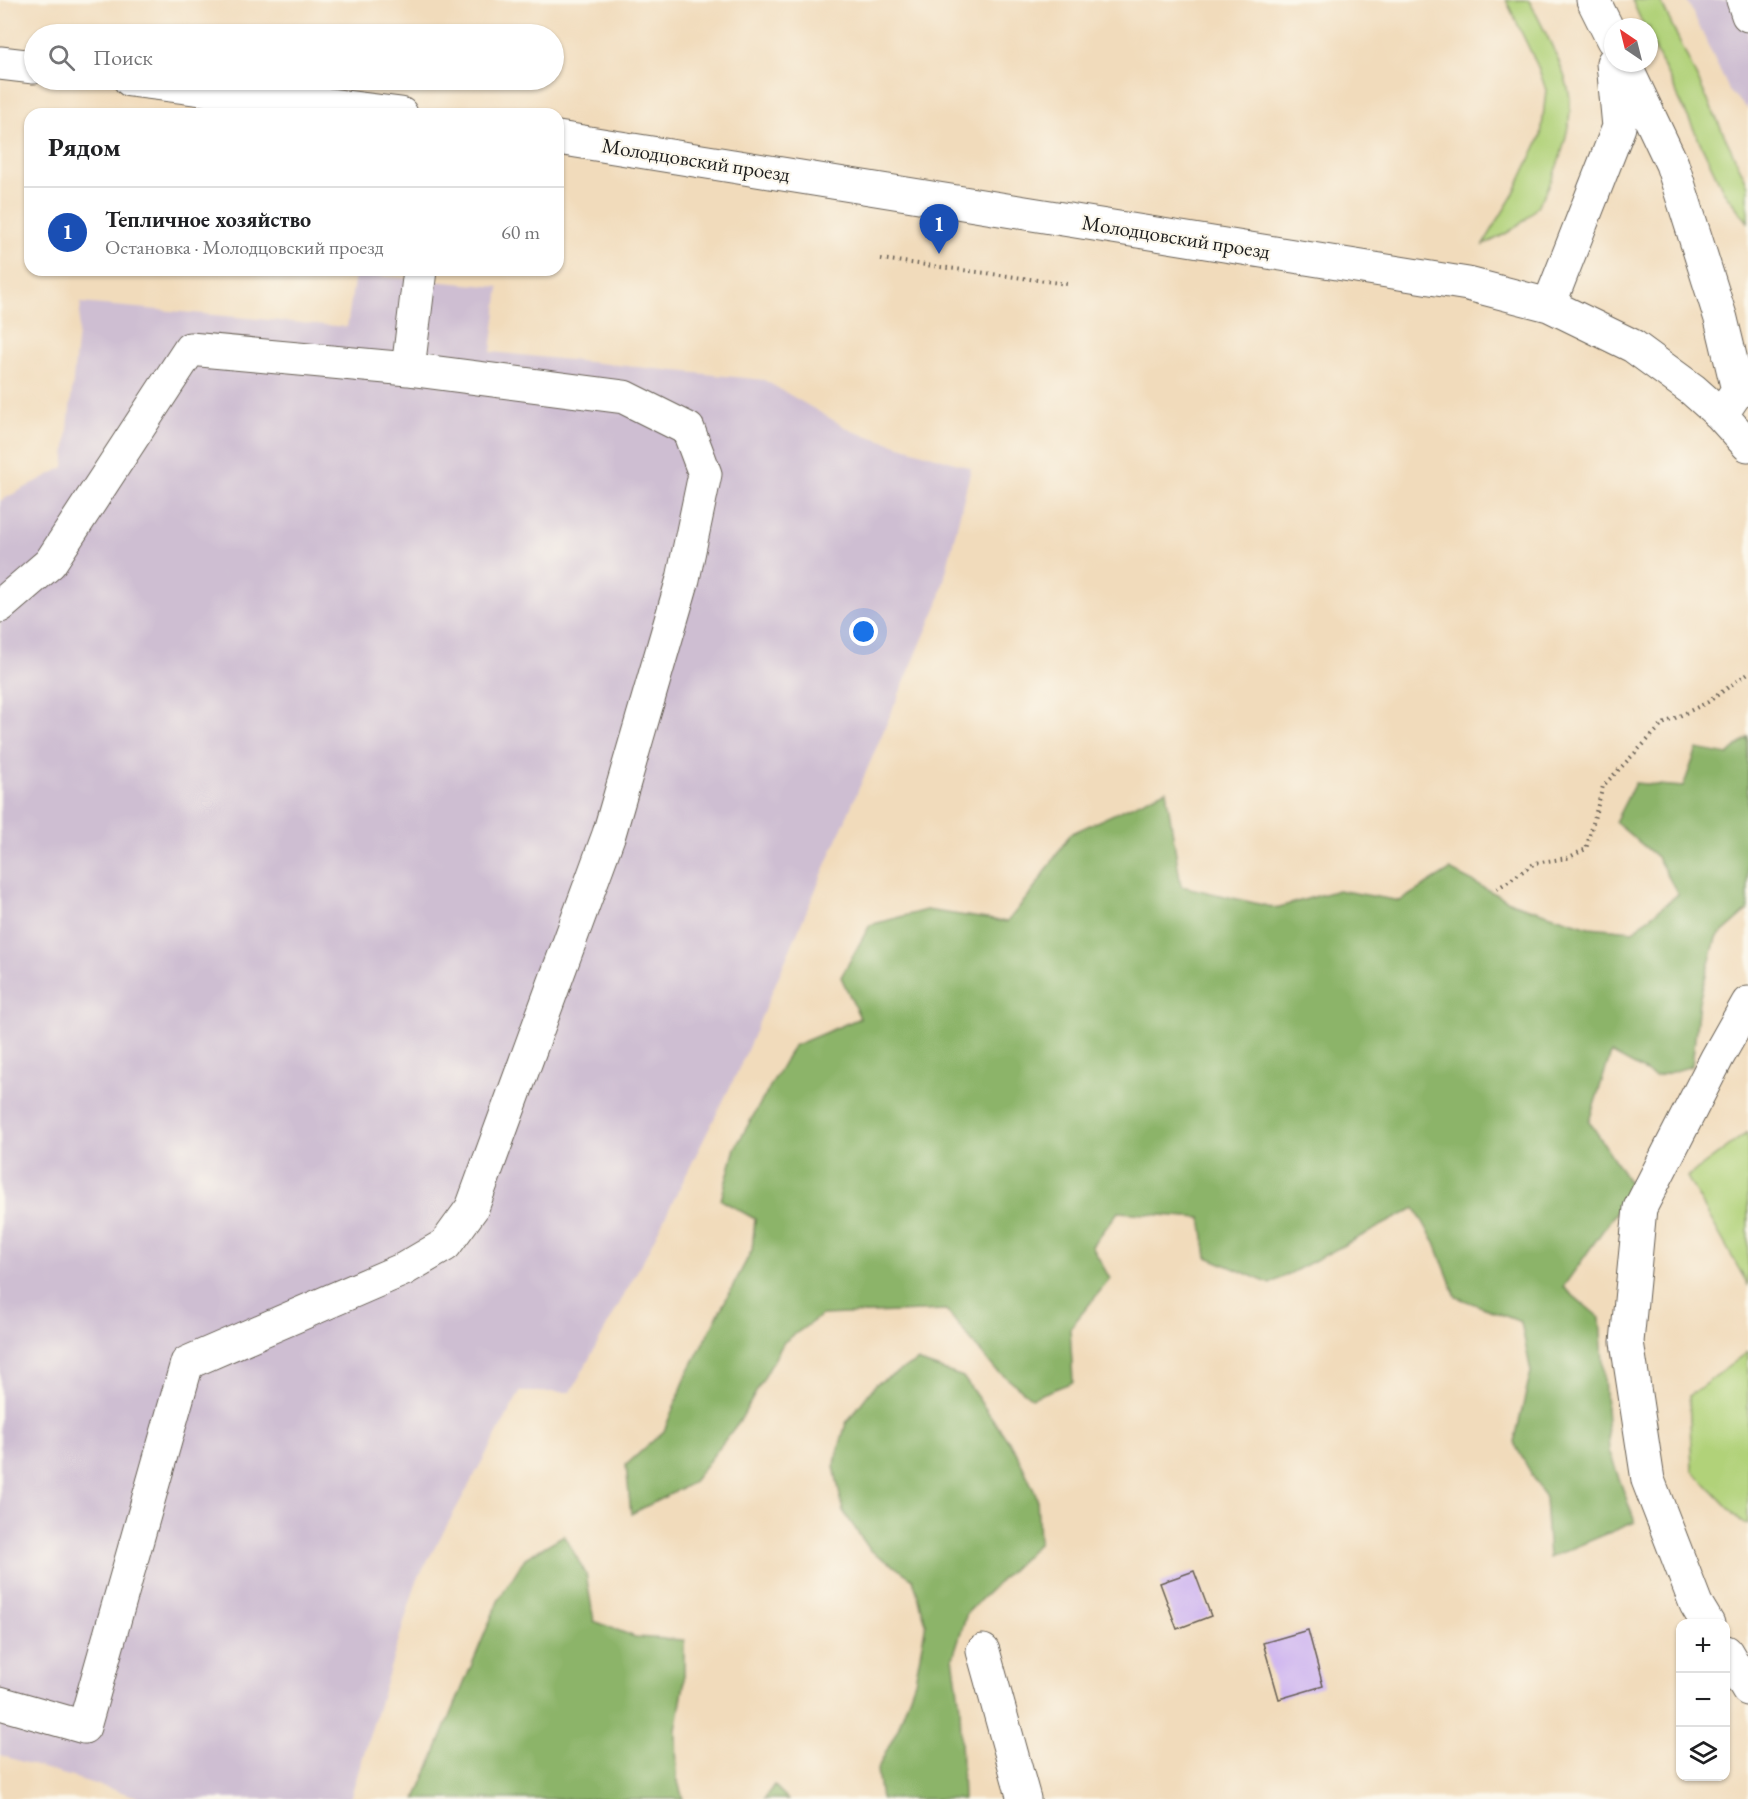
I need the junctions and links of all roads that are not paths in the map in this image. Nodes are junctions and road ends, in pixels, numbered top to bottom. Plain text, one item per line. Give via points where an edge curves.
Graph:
1 (1593, 0) edge
2 (1743, 0) edge
3 (1748, 15) edge
4 (1604, 26) edge
5 (0, 63) edge
6 (24, 66) edge
7 (1616, 72) edge
8 (1625, 72) edge
9 (210, 90) edge
10 (353, 108) edge
11 (564, 139) edge
12 (419, 276) edge
13 (1549, 305) junction
14 (1734, 319) edge
15 (408, 369) junction
16 (1721, 415) junction
17 (1748, 445) edge
18 (0, 606) edge
19 (1748, 1003) edge
20 (1705, 1619) edge
21 (983, 1651) dead end
22 (1730, 1660) edge
23 (1748, 1689) edge
24 (0, 1703) edge
25 (1024, 1799) edge

1 - 4 street
2 - 3 street
5 - 6 street
7 - 13 street via 1619,127
8 - 14 street via 1672,164
9 - 10 street
11 - 13 street, Молодцовский проезд via 1468,284
12 - 15 street
13 - 16 street, Молодцовский проезд via 1633,346
14 - 16 street via 1738,390
15 - 18 street via 190,349 50,563
15 - 24 street via 624,397 688,429 705,474 683,579 609,834 472,1209 445,1245 404,1269 187,1363 84,1727
16 - 17 street, Молодцовский проезд
19 - 20 street via 1640,1208 1627,1342 1648,1480 1696,1604
21 - 25 street
22 - 23 street

